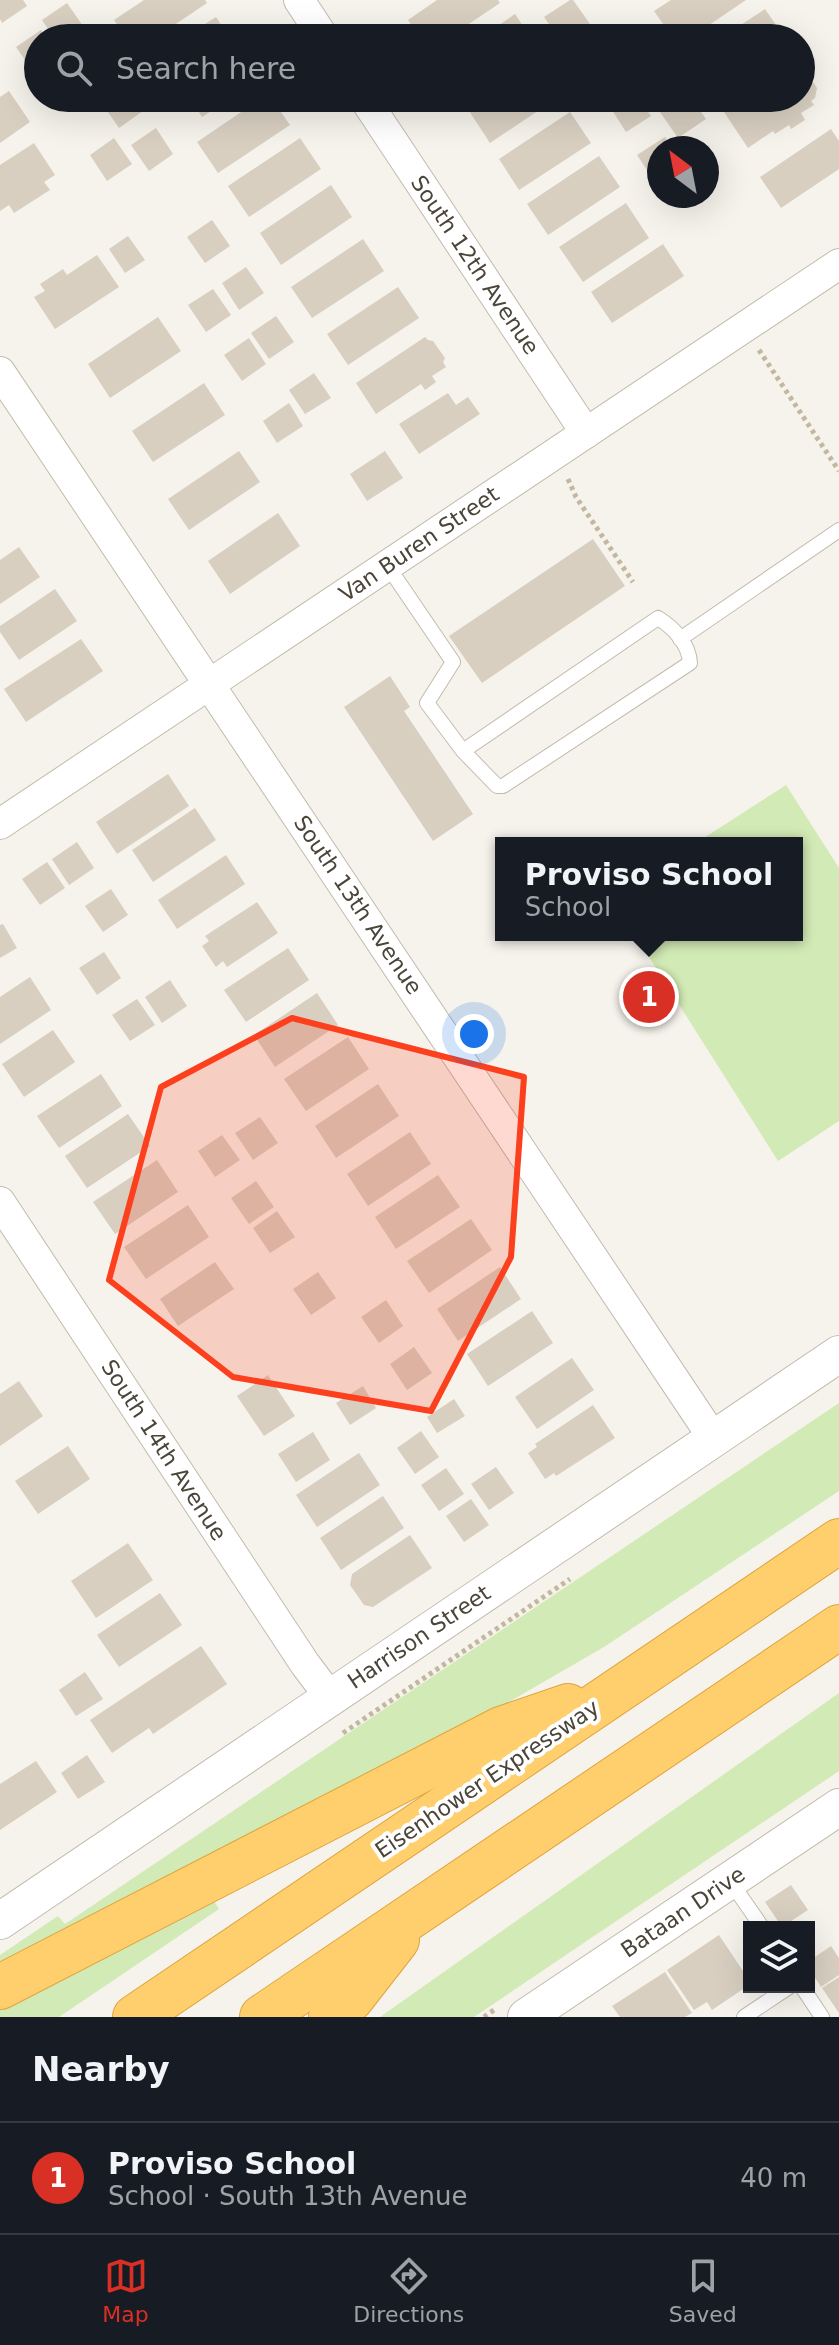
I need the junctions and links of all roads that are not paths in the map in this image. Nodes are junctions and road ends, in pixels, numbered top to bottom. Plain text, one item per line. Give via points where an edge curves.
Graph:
1 (299, 0) edge
2 (315, 24) edge
3 (373, 112) edge
4 (839, 264) edge
5 (0, 372) edge
6 (586, 433) junction
7 (839, 530) edge
8 (387, 565) junction
9 (680, 639) junction
10 (210, 684) junction
11 (463, 751) junction
12 (0, 824) edge
13 (0, 1202) edge
14 (839, 1354) edge
15 (714, 1439) junction
16 (839, 1541) edge
17 (839, 1627) edge
18 (627, 1685) junction
19 (330, 1697) junction
20 (839, 1807) edge
21 (730, 1880) junction
22 (421, 1910) junction
23 (0, 1921) edge
24 (758, 1921) edge
25 (0, 1987) edge
26 (780, 1993) edge
27 (806, 1993) edge
28 (135, 2017) edge
29 (262, 2017) edge
30 (331, 2017) edge
31 (526, 2017) edge
32 (744, 2017) edge
33 (822, 2017) edge

1 - 2 street
3 - 6 street, South 12th Avenue
4 - 6 street, Van Buren Street
5 - 10 street, South 13th Avenue
6 - 8 street, Van Buren Street
7 - 9 lane
8 - 10 street, Van Buren Street
8 - 11 lane via 453,662 427,703
9 - 11 lane via 658,618
9 - 11 lane via 689,650 690,663 503,786 492,784
10 - 12 street, Van Buren Street
10 - 15 street, South 13th Avenue
13 - 19 street, South 14th Avenue
14 - 15 street, Harrison Street
15 - 19 street, Harrison Street
16 - 18 highway, Eisenhower Expressway
17 - 22 highway
18 - 25 highway via 501,1729
18 - 28 highway, Eisenhower Expressway
19 - 23 street, Harrison Street
20 - 21 street, Bataan Drive
21 - 24 lane
21 - 31 street, Bataan Drive
22 - 29 highway
22 - 30 highway
26 - 32 lane
27 - 33 lane

